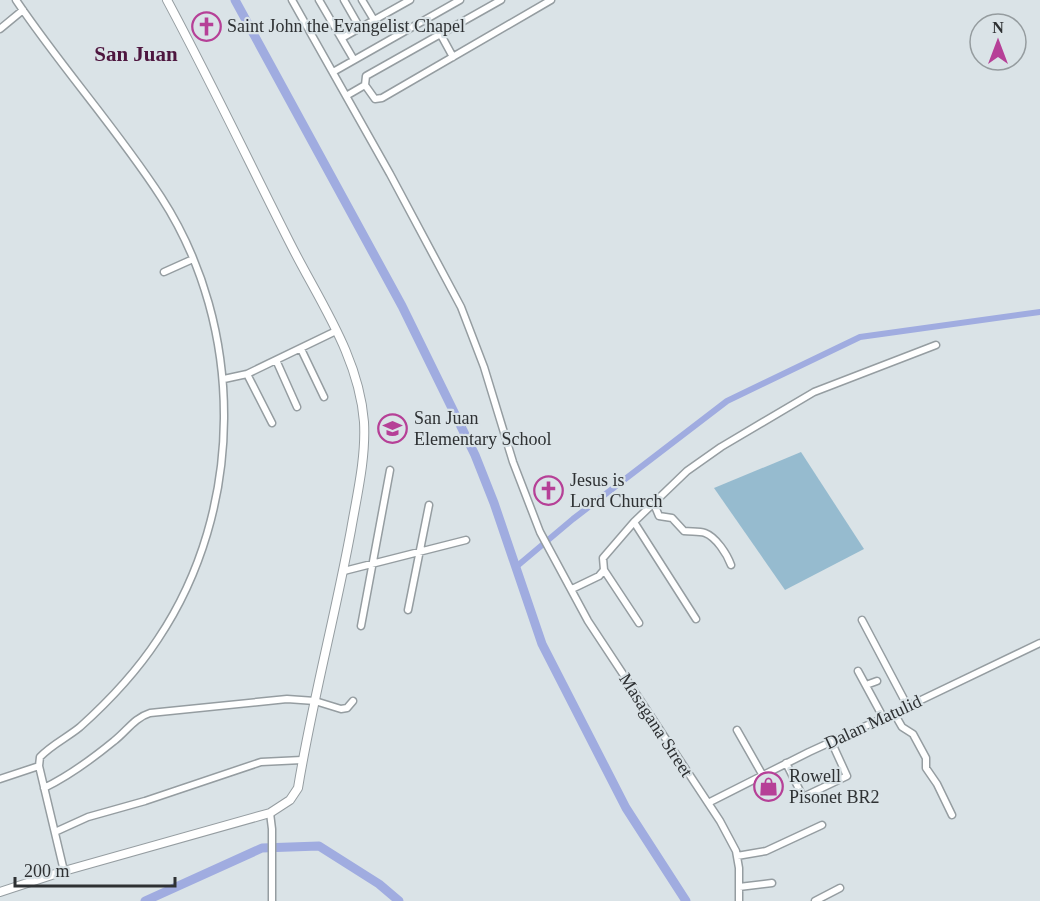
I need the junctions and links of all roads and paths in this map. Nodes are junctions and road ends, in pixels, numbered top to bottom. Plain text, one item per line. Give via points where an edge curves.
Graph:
1 (16, 0) edge
2 (167, 0) edge
3 (292, 0) edge
4 (319, 0) edge
5 (344, 0) edge
6 (362, 0) edge
7 (410, 0) edge
8 (460, 0) edge
9 (501, 0) edge
10 (551, 0) edge
11 (23, 10) junction
12 (375, 20) junction
13 (360, 28) junction
14 (0, 29) edge
15 (441, 35) junction
16 (342, 39) junction
17 (453, 57) junction
18 (354, 60) junction
19 (333, 72) junction
20 (365, 85) junction
21 (346, 96) junction
22 (193, 259) junction
23 (165, 272) dead end
24 (336, 332) junction
25 (936, 345) dead end
26 (300, 349) junction
27 (276, 360) junction
28 (247, 374) junction
29 (224, 379) junction
30 (324, 397) dead end
31 (297, 407) dead end
32 (272, 423) dead end
33 (390, 470) dead end
34 (654, 504) junction
35 (429, 505) dead end
36 (634, 522) junction
37 (466, 540) dead end
38 (419, 553) junction
39 (731, 565) dead end
40 (371, 566) junction
41 (603, 570) junction
42 (344, 571) junction
43 (572, 589) junction
44 (408, 610) dead end
45 (696, 619) dead end
46 (862, 620) dead end
47 (639, 623) dead end
48 (361, 626) dead end
49 (1040, 643) edge
50 (858, 670) dead end
51 (877, 681) dead end
52 (866, 685) junction
53 (315, 701) junction
54 (353, 701) dead end
55 (909, 706) junction
56 (894, 713) junction
57 (884, 718) junction
58 (737, 730) dead end
59 (831, 741) junction
60 (302, 760) junction
61 (786, 763) junction
62 (39, 766) junction
63 (762, 774) junction
64 (0, 779) edge
65 (44, 788) junction
66 (708, 804) junction
67 (270, 813) junction
68 (952, 814) dead end
69 (822, 825) dead end
70 (55, 832) junction
71 (737, 856) junction
72 (64, 871) junction
73 (772, 883) dead end
74 (739, 887) junction
75 (840, 888) dead end
76 (0, 892) edge
77 (272, 901) edge
78 (739, 901) edge
79 (815, 901) edge

1 - 11 street
2 - 24 main road
3 - 19 street, Masagana Street
4 - 16 street
5 - 13 street
6 - 12 street
7 - 12 street
8 - 18 street
9 - 15 street
10 - 17 street
11 - 14 street
11 - 22 street via 161,198
12 - 13 street
13 - 16 street
15 - 17 street
15 - 20 street via 366,76
16 - 18 street
17 - 20 street via 379,99
18 - 19 street
19 - 21 street, Masagana Street
20 - 21 street
21 - 43 street, Masagana Street via 461,308 540,532
22 - 23 street
22 - 29 street via 209,305
24 - 26 street
24 - 42 main road via 356,376 364,423
25 - 34 street via 814,392 721,447 687,471
26 - 27 street
26 - 30 street
27 - 28 street
27 - 31 street
28 - 29 street
28 - 32 street
29 - 62 street via 222,463 207,533 187,587 158,640 126,680 94,714 42,754
33 - 40 street
34 - 36 street
34 - 39 street via 660,516 672,518 684,531 709,535
35 - 38 street
36 - 41 street via 603,558
36 - 45 street
37 - 38 street
38 - 40 street
38 - 44 street
40 - 42 street
40 - 48 street
41 - 43 street via 599,576
41 - 47 street
42 - 53 main road
43 - 66 street, Masagana Street via 588,621
46 - 55 street
49 - 55 street, Dalan Matulid
50 - 52 street
51 - 52 street
52 - 57 street
53 - 54 street via 340,710
53 - 60 main road
53 - 65 street via 240,703 142,716 95,756
55 - 56 street, Dalan Matulid
56 - 57 street, Dalan Matulid
56 - 68 street via 902,727 913,734 926,758 926,768
57 - 59 street, Dalan Matulid
58 - 63 street
59 - 61 street, Dalan Matulid
59 - 61 street via 847,776 803,797
60 - 67 main road via 298,788 290,800
60 - 70 street via 261,762 88,817
61 - 63 street, Dalan Matulid
62 - 64 street
62 - 65 street
63 - 66 street, Dalan Matulid
65 - 70 street
66 - 71 street, Masagana Street
67 - 72 main road
67 - 77 street
69 - 71 street via 766,851
70 - 72 street
71 - 74 street, Masagana Street
72 - 76 main road
73 - 74 street
74 - 78 street, Masagana Street
75 - 79 street

